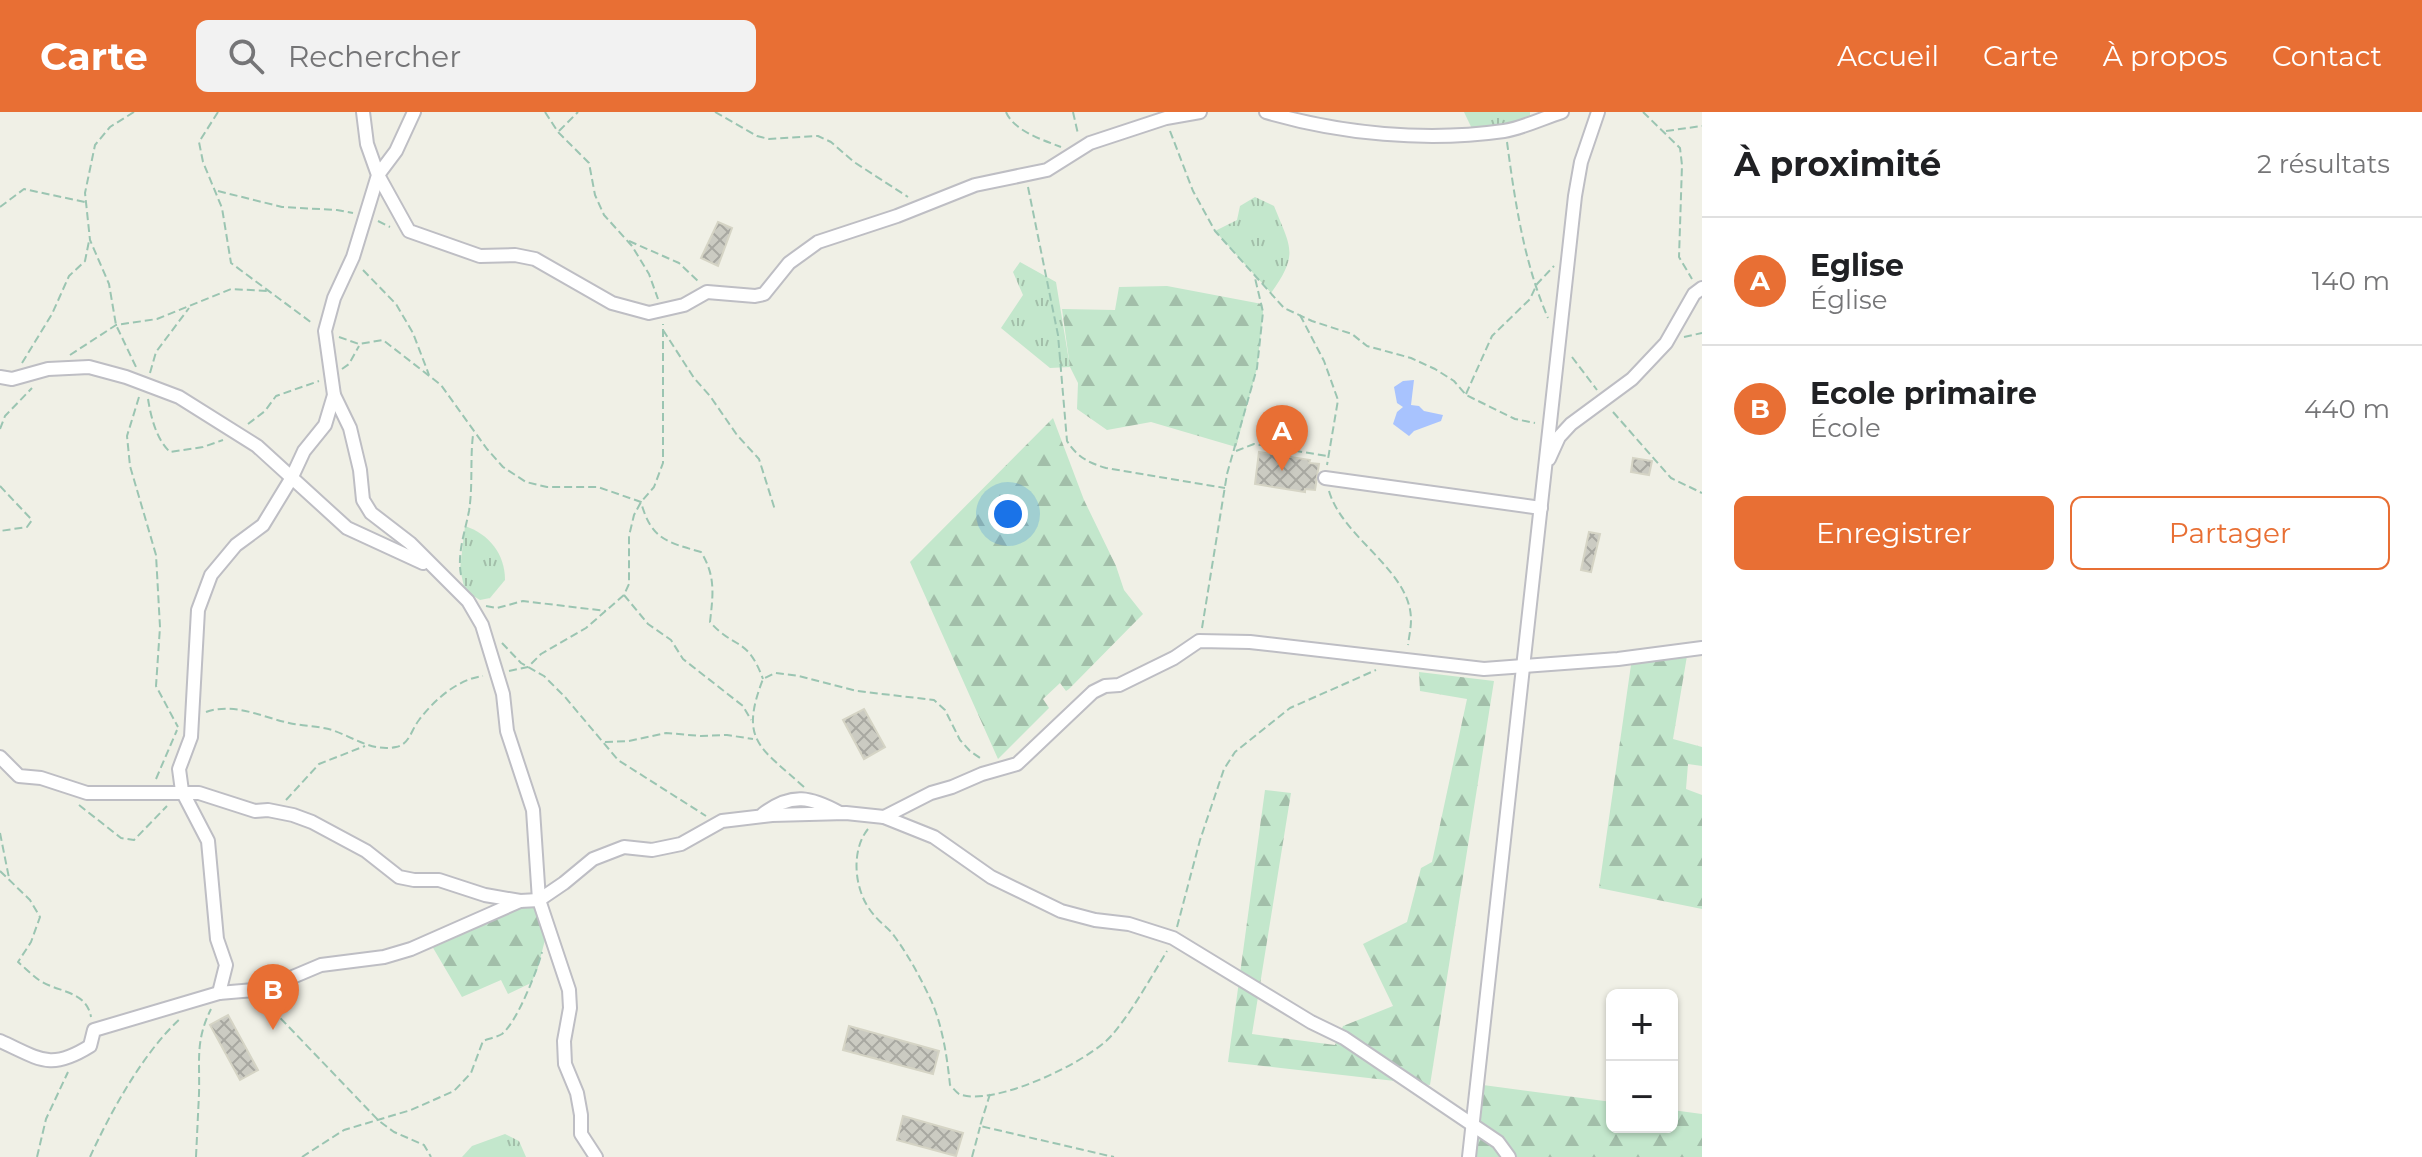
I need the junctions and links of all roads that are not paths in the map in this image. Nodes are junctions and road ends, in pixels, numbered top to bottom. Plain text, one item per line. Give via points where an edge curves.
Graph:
1 (363, 112) edge
2 (414, 112) edge
3 (1200, 112) edge
4 (1266, 112) edge
5 (1562, 112) edge
6 (1598, 112) edge
7 (378, 175) junction
8 (1698, 291) edge
9 (6, 378) edge
10 (334, 395) junction
11 (1545, 469) junction
12 (1325, 478) dead end
13 (291, 479) junction
14 (1541, 508) junction
15 (433, 569) junction
16 (1702, 648) edge
17 (1521, 666) junction
18 (0, 757) edge
19 (182, 791) junction
20 (840, 813) junction
21 (884, 817) junction
22 (757, 819) junction
23 (539, 900) junction
24 (520, 901) junction
25 (219, 993) junction
26 (0, 1041) edge
27 (1473, 1125) junction
28 (596, 1157) edge
29 (1469, 1157) edge
30 (1509, 1157) edge

1 - 7 street
2 - 7 street
3 - 7 street via 1090,143 1047,170 975,185 818,242 795,258 764,294 707,292 684,305 649,313 612,303 535,259 480,256 409,231
4 - 5 street via 1394,135 1506,131
6 - 11 street via 1581,162
7 - 10 street via 325,331
8 - 11 street via 1666,343 1632,379 1559,437
9 - 13 street via 89,367 146,385 179,397 257,446
10 - 13 street via 325,425
10 - 15 street via 350,428 363,500
11 - 14 street
12 - 14 street
13 - 15 street via 347,528
13 - 19 street via 263,525 236,545 211,575 198,610 191,737 179,769
14 - 17 street
15 - 23 street via 468,601 482,625 503,694 507,731 533,810
16 - 17 street
17 - 21 street via 1484,669 1199,641 1119,685 1093,692 1017,764 931,793
17 - 27 street
18 - 19 street via 19,776 87,793
19 - 24 street via 312,822 366,851 399,877 439,880
19 - 25 street via 208,841 217,939 226,965
20 - 21 street
20 - 22 street
20 - 22 street via 817,800 797,799 784,801
21 - 27 street via 934,837 991,877 1061,911 1173,938 1344,1038
22 - 23 street via 722,821 681,844 652,850 624,847 593,859
23 - 24 street
23 - 28 street via 569,990 565,1064 577,1093 581,1134
24 - 25 street via 411,949 321,965 254,990
25 - 26 street via 94,1030 90,1046 51,1063
27 - 29 street
27 - 30 street

